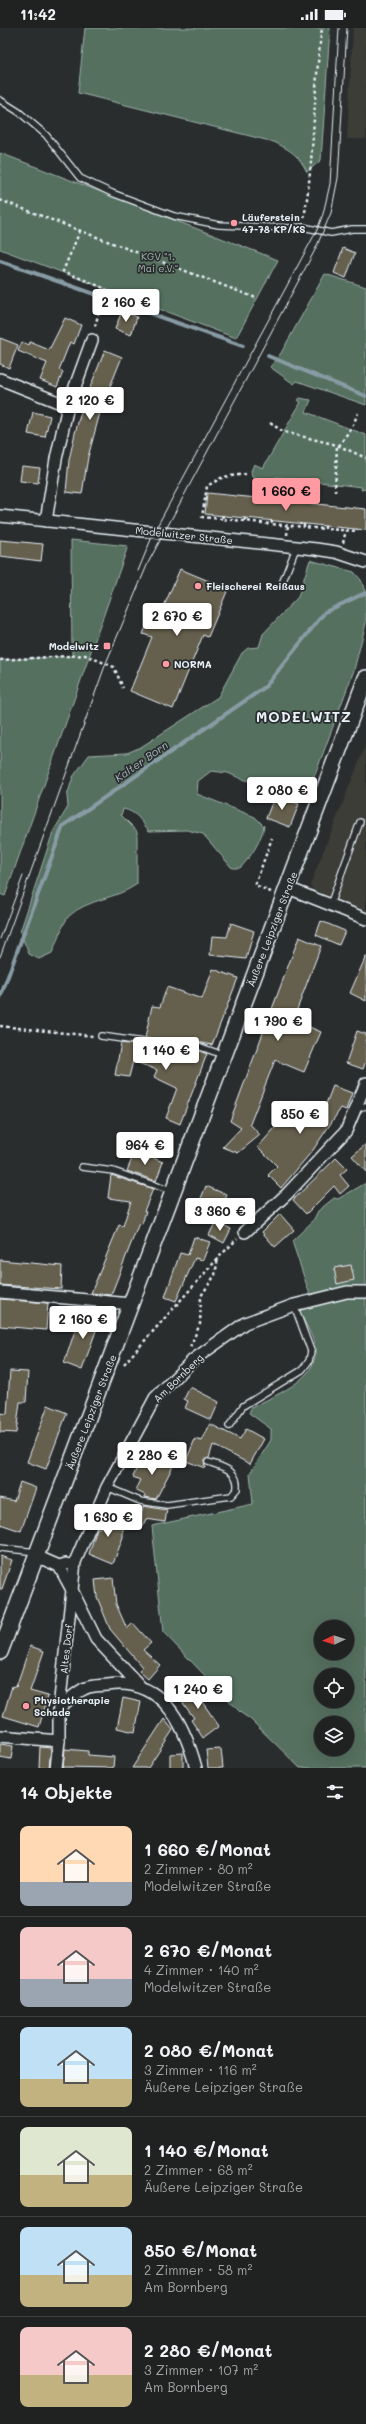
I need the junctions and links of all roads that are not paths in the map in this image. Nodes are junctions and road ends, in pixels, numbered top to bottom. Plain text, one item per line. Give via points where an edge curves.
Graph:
1 (0, 100) edge
2 (366, 229) edge
3 (92, 340) road end
4 (0, 379) edge
5 (68, 406) junction
6 (0, 516) edge
7 (46, 521) junction
8 (296, 548) junction
9 (366, 562) edge
10 (283, 581) dead end
11 (366, 678) edge
12 (360, 822) dead end
13 (286, 893) junction
14 (330, 905) junction
15 (366, 919) edge
16 (101, 1036) road end
17 (225, 1056) junction
18 (366, 1083) edge
19 (366, 1106) edge
20 (355, 1109) junction
21 (82, 1167) dead end
22 (174, 1192) junction
23 (245, 1232) road end
24 (0, 1292) edge
25 (366, 1292) edge
26 (131, 1304) junction
27 (294, 1305) junction
28 (229, 1426) dead end
29 (208, 1462) dead end
30 (107, 1487) junction
31 (0, 1548) edge
32 (37, 1554) junction
33 (75, 1562) junction
34 (59, 1566) junction
35 (72, 1590) junction
36 (0, 1652) edge
37 (138, 1685) junction
38 (60, 1708) junction
39 (0, 1736) edge
40 (59, 1741) junction
41 (56, 1768) edge
42 (196, 1768) edge

1 - 2 lane via 46,135 80,178 174,216 219,225 302,227 331,233
3 - 5 street
4 - 5 street
5 - 7 street
6 - 7 street, Modelwitzer Straße
7 - 8 street, Modelwitzer Straße
8 - 9 street, Modelwitzer Straße via 336,552
8 - 10 lane
11 - 13 street, Äußere Leipziger Straße
12 - 14 lane
13 - 14 street
13 - 17 street, Äußere Leipziger Straße
14 - 15 street
16 - 17 lane via 179,1047 198,1046
17 - 22 street, Äußere Leipziger Straße
18 - 20 street
19 - 20 lane
20 - 23 street via 346,1131 287,1194
21 - 22 lane via 113,1171
22 - 26 street, Äußere Leipziger Straße
24 - 26 street
25 - 27 street, Am Bornberg via 347,1292
26 - 32 street, Äußere Leipziger Straße
27 - 28 lane via 311,1351 309,1361 302,1370 243,1406
27 - 30 street, Am Bornberg via 245,1322 193,1360 154,1398
29 - 30 lane via 230,1469 236,1478 238,1489 231,1496 167,1505 140,1501
30 - 33 street, Am Bornberg
31 - 32 lane
32 - 34 street
32 - 36 street, Äußere Leipziger Straße
33 - 34 street
33 - 35 street, Am Bornberg
34 - 35 street, Altes Dorf
35 - 37 street, Altes Dorf via 104,1649
35 - 38 street, Altes Dorf
37 - 38 street, Altes Dorf via 115,1684 86,1688
37 - 42 street, Altes Dorf via 164,1701 187,1736
38 - 40 street, Altes Dorf
39 - 40 street
40 - 41 street, Altes Dorf

